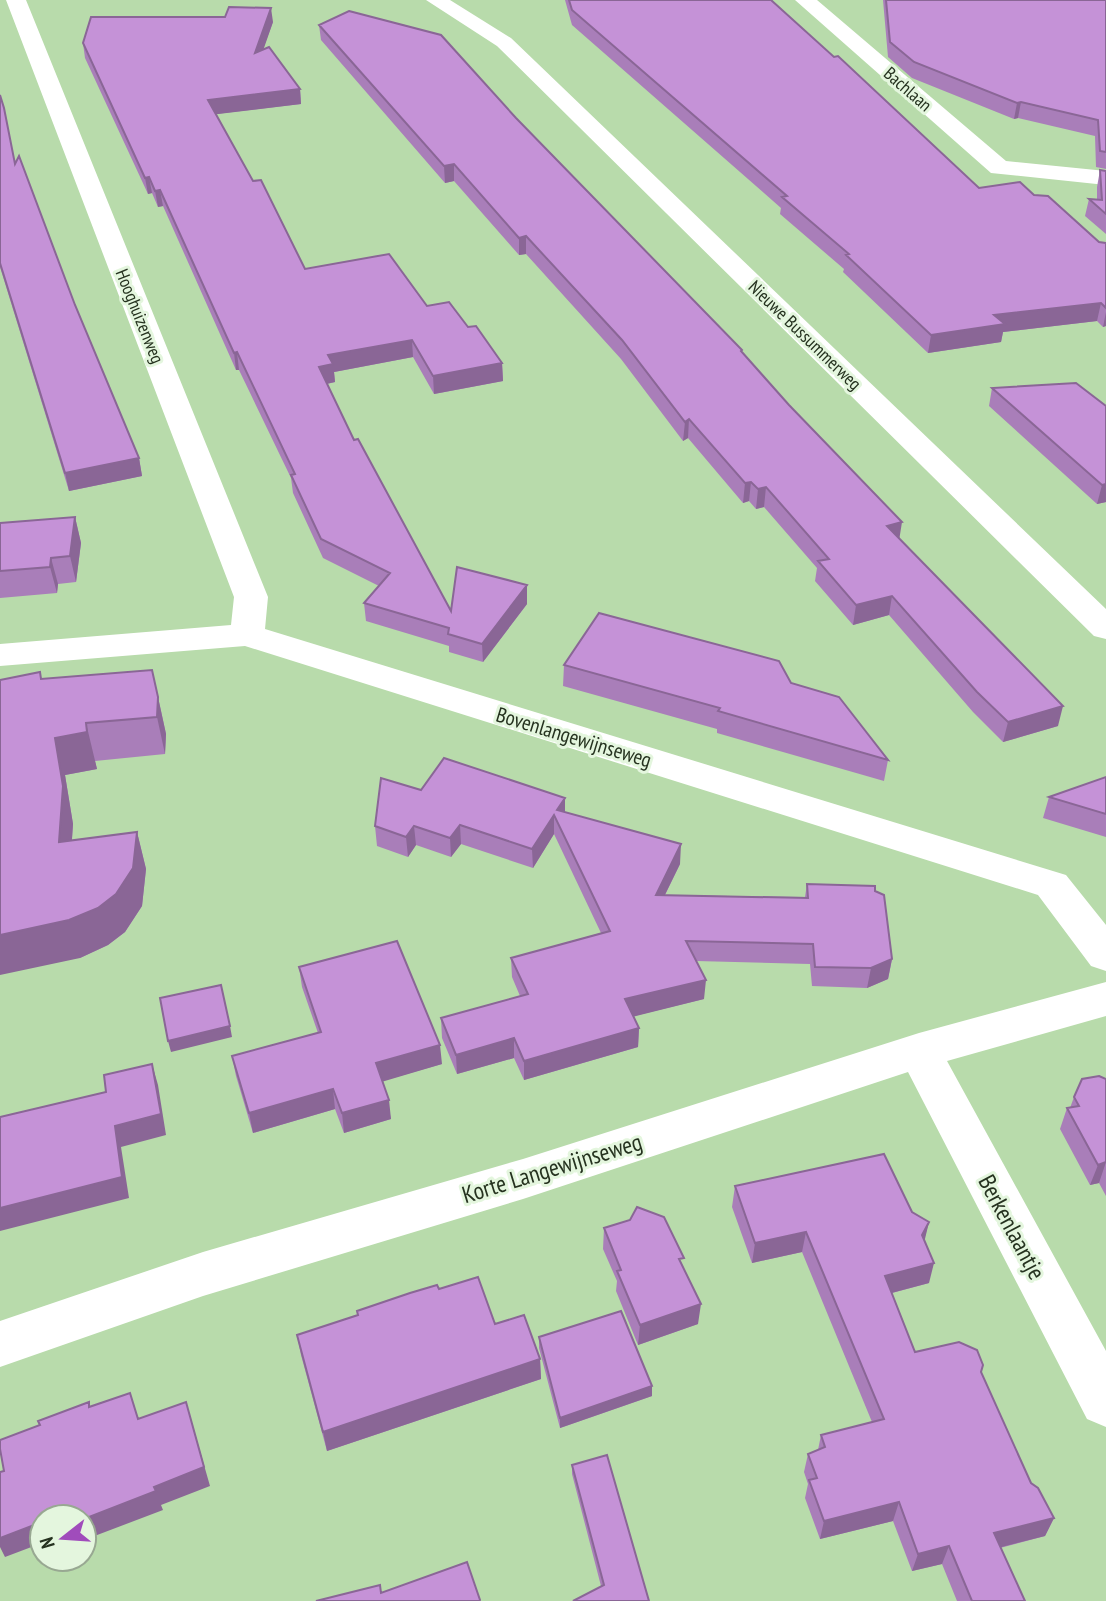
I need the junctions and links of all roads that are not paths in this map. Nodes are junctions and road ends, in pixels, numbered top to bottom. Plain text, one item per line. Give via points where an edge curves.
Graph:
1 (16, 0) edge
2 (436, 0) edge
3 (805, 0) edge
4 (481, 4) dead end
5 (504, 42) junction
6 (1015, 170) junction
7 (1106, 178) edge
8 (1045, 197) edge
9 (1106, 628) edge
10 (247, 635) junction
11 (0, 655) edge
12 (1106, 955) edge
13 (1106, 999) edge
14 (919, 1051) junction
15 (0, 1344) edge
16 (1106, 1402) edge

1 - 10 street, Hooghuizenweg via 251,597
2 - 5 street, Nieuwe Bussummerweg
3 - 6 street, Bachlaan via 999,168
4 - 5 street, Nieuwe Bussummerweg
5 - 9 street, Nieuwe Bussummerweg
6 - 7 street, Bachlaan
6 - 8 street, Bachlaan
10 - 11 street, Bovenlangewijnseweg
10 - 12 street, Bovenlangewijnseweg via 1052,885
13 - 14 street, Korte Langewijnseweg
14 - 15 street, Korte Langewijnseweg via 523,1179 203,1274
14 - 16 street, Berkenlaantje

